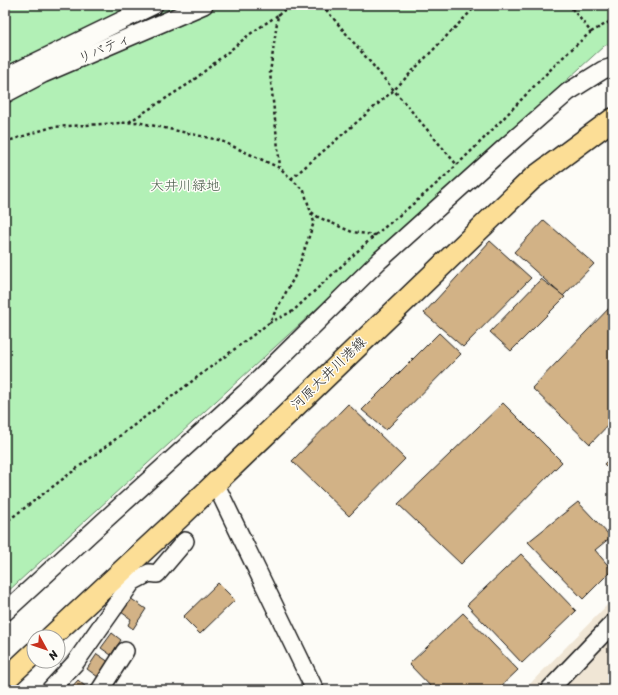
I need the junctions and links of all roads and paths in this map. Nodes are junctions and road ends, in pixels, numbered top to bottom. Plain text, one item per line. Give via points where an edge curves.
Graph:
1 (154, 5) edge
2 (204, 5) edge
3 (291, 5) edge
4 (322, 5) edge
5 (477, 5) edge
6 (569, 5) edge
7 (278, 15) junction
8 (613, 20) edge
9 (591, 32) junction
10 (613, 67) edge
11 (5, 77) edge
12 (394, 90) junction
13 (5, 94) edge
14 (613, 119) edge
15 (128, 122) junction
16 (5, 142) edge
17 (457, 165) junction
18 (280, 168) junction
19 (291, 179) junction
20 (310, 211) junction
21 (375, 235) junction
22 (269, 323) junction
23 (215, 483) junction
24 (10, 519) junction
25 (5, 520) edge
26 (5, 524) edge
27 (185, 541) dead end
28 (121, 571) junction
29 (5, 612) edge
30 (613, 623) edge
31 (59, 629) edge
32 (125, 651) dead end
33 (26, 661) edge
34 (5, 680) edge
35 (42, 690) edge
36 (50, 690) edge
37 (100, 690) edge
38 (315, 690) edge
39 (548, 690) edge

1 - 11 street
2 - 13 street, リバティ via 43,74
3 - 7 path
4 - 12 path
5 - 12 path
6 - 9 path
7 - 15 path via 250,34 190,83
7 - 18 path via 270,73
8 - 9 path
9 - 17 path
10 - 29 street via 568,92 502,150 380,260 245,393
12 - 17 path
12 - 19 path
14 - 23 main road, 河原大井川港線 via 532,179
15 - 16 path via 52,127
15 - 18 path via 219,140
17 - 21 path
18 - 19 path
19 - 20 path via 304,191
20 - 21 path via 352,232
20 - 22 path via 314,222 296,274
21 - 22 path via 293,311
22 - 24 path
23 - 28 main road, 河原大井川港線
23 - 38 street
24 - 25 path
24 - 26 path
27 - 36 street via 157,574 149,573 132,582 75,663
28 - 31 main road, 河原大井川港線
28 - 35 street via 85,634 43,680
30 - 39 street
32 - 37 street
33 - 34 main road

